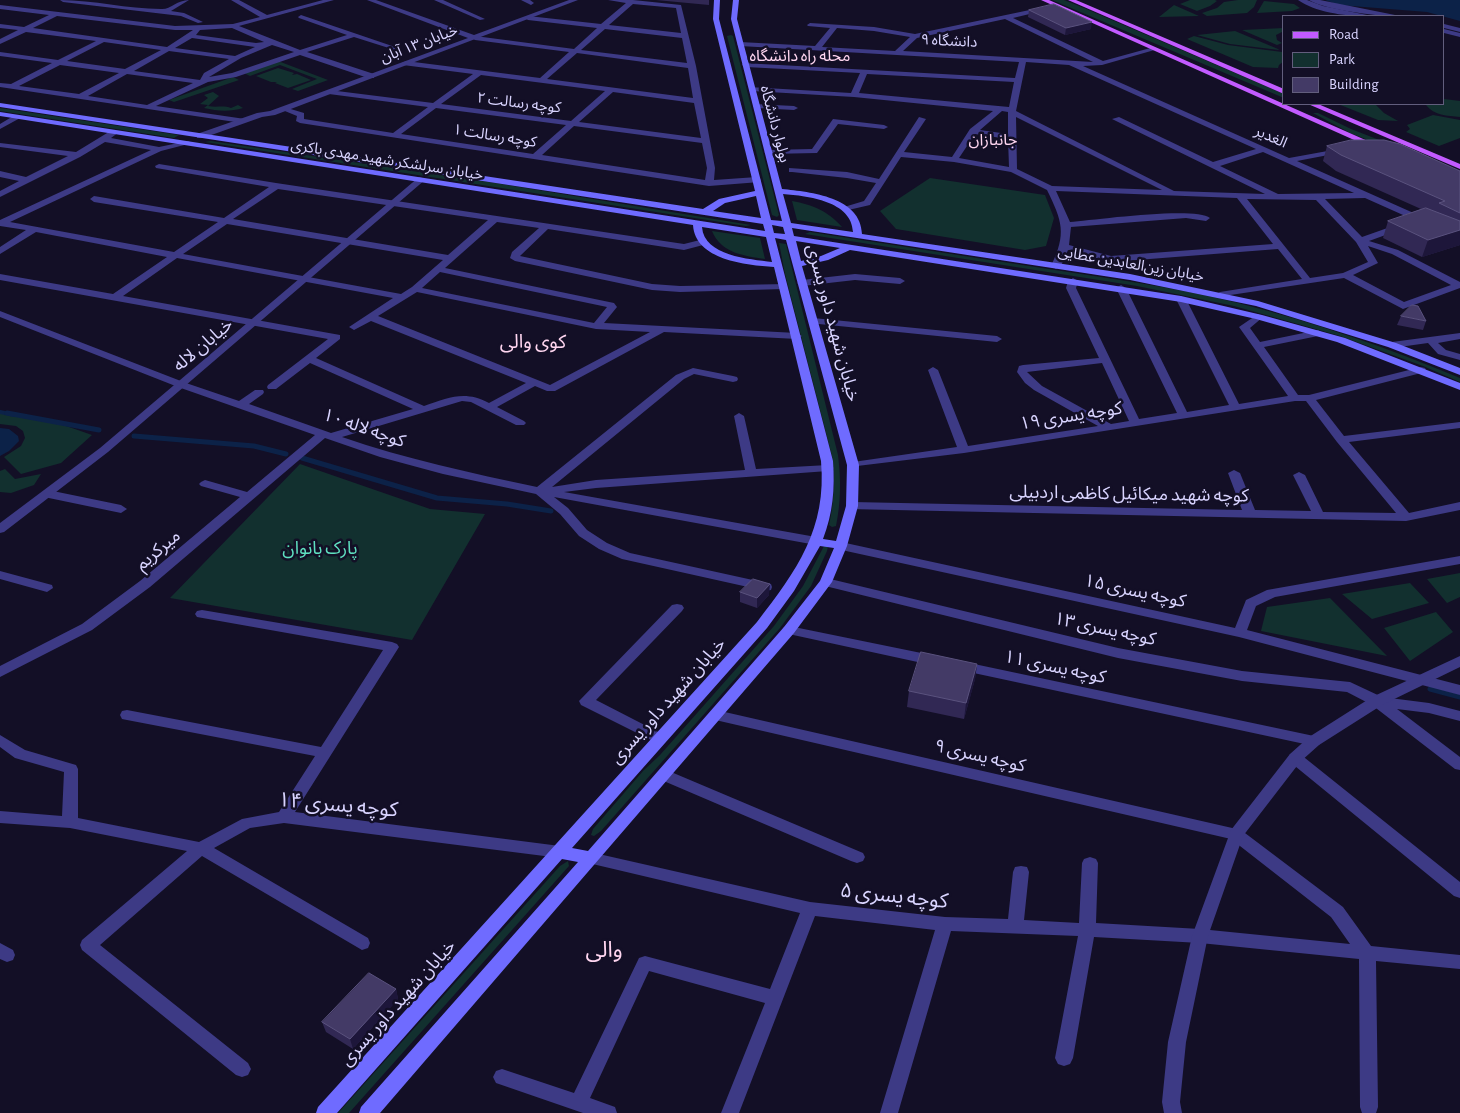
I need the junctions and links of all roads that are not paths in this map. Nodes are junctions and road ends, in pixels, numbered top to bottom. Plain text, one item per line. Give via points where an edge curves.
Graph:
1 (63, 0) edge
2 (186, 0) edge
3 (234, 0) edge
4 (306, 0) edge
5 (331, 0) edge
6 (370, 0) edge
7 (441, 0) edge
8 (575, 0) edge
9 (611, 0) edge
10 (717, 0) edge
11 (736, 0) edge
12 (1044, 0) edge
13 (1071, 0) edge
14 (1301, 0) edge
15 (1312, 0) edge
16 (83, 1) edge
17 (630, 2) junction
18 (314, 4) junction
19 (1057, 6) junction
20 (0, 7) edge
21 (166, 12) junction
22 (57, 14) junction
23 (1363, 15) edge
24 (1390, 15) edge
25 (301, 17) dead end
26 (1006, 17) junction
27 (266, 18) junction
28 (482, 18) dead end
29 (528, 18) junction
30 (142, 24) junction
31 (199, 25) junction
32 (810, 25) dead end
33 (0, 26) edge
34 (233, 26) junction
35 (602, 26) junction
36 (835, 26) junction
37 (1445, 26) edge
38 (25, 29) junction
39 (1460, 30) edge
40 (1445, 31) edge
41 (737, 33) junction
42 (719, 34) junction
43 (353, 35) junction
44 (1460, 35) edge
45 (191, 36) junction
46 (685, 36) junction
47 (915, 36) junction
48 (475, 38) junction
49 (103, 40) junction
50 (0, 42) edge
51 (272, 43) junction
52 (740, 44) junction
53 (818, 47) junction
54 (168, 49) junction
55 (397, 49) dead end
56 (1154, 49) junction
57 (575, 51) junction
58 (300, 52) junction
59 (898, 52) junction
60 (0, 54) edge
61 (236, 58) junction
62 (1023, 59) junction
63 (59, 62) junction
64 (406, 63) junction
65 (1071, 63) junction
66 (1102, 63) junction
67 (746, 65) junction
68 (946, 65) junction
69 (692, 66) junction
70 (865, 71) junction
71 (126, 72) junction
72 (478, 73) junction
73 (371, 76) junction
74 (1019, 80) junction
75 (204, 81) junction
76 (541, 81) junction
77 (0, 85) edge
78 (11, 86) junction
79 (752, 89) junction
80 (611, 90) junction
81 (1282, 91) edge
82 (329, 92) junction
83 (854, 95) junction
84 (80, 97) junction
85 (698, 101) junction
86 (1282, 104) edge
87 (0, 105) edge
88 (1283, 105) edge
89 (1311, 105) edge
90 (1316, 105) edge
91 (434, 106) junction
92 (756, 106) junction
93 (148, 107) junction
94 (794, 108) dead end
95 (284, 109) junction
96 (1000, 109) junction
97 (1295, 110) junction
98 (1012, 111) junction
99 (0, 114) edge
100 (272, 114) junction
101 (18, 117) junction
102 (922, 119) dead end
103 (1116, 119) dead end
104 (242, 121) junction
105 (573, 124) junction
106 (0, 127) edge
107 (884, 127) dead end
108 (115, 132) junction
109 (973, 132) junction
110 (395, 135) junction
111 (200, 136) junction
112 (1012, 137) junction
113 (213, 138) junction
114 (103, 139) junction
115 (706, 141) junction
116 (188, 143) junction
117 (1371, 145) junction
118 (0, 146) edge
119 (1358, 147) edge
120 (159, 149) junction
121 (1265, 149) junction
122 (1348, 149) edge
123 (1386, 151) edge
124 (768, 152) junction
125 (900, 154) junction
126 (77, 155) junction
127 (536, 156) junction
128 (954, 160) junction
129 (1289, 160) junction
130 (1212, 165) junction
131 (160, 166) dead end
132 (1460, 167) edge
133 (792, 170) dead end
134 (1013, 170) junction
135 (0, 174) edge
136 (422, 179) junction
137 (27, 180) junction
138 (757, 180) junction
139 (881, 182) junction
140 (710, 183) junction
141 (276, 186) junction
142 (1050, 188) junction
143 (778, 191) junction
144 (760, 192) junction
145 (1, 193) edge
146 (1175, 193) junction
147 (1366, 195) junction
148 (1240, 196) junction
149 (1277, 196) junction
150 (1318, 197) junction
151 (94, 198) dead end
152 (394, 204) junction
153 (847, 210) junction
154 (704, 212) junction
155 (1206, 218) dead end
156 (495, 219) junction
157 (1421, 219) junction
158 (225, 221) junction
159 (767, 222) junction
160 (0, 223) edge
161 (698, 223) junction
162 (1068, 225) junction
163 (547, 226) junction
164 (1436, 226) edge
165 (32, 230) junction
166 (788, 231) junction
167 (770, 234) junction
168 (858, 235) junction
169 (350, 241) junction
170 (1360, 241) junction
171 (704, 242) junction
172 (850, 246) junction
173 (1280, 246) junction
174 (1066, 247) junction
175 (0, 251) edge
176 (174, 256) junction
177 (450, 258) junction
178 (797, 264) junction
179 (778, 265) junction
180 (1056, 266) junction
181 (437, 269) junction
182 (1345, 275) junction
183 (0, 277) edge
184 (305, 280) junction
185 (1308, 280) junction
186 (900, 281) dead end
187 (1072, 281) junction
188 (802, 283) junction
189 (1459, 285) edge
190 (784, 286) junction
191 (1121, 288) junction
192 (415, 289) junction
193 (1220, 295) junction
194 (115, 297) junction
195 (402, 297) junction
196 (1181, 298) junction
197 (0, 314) edge
198 (1258, 316) junction
199 (371, 318) junction
200 (813, 321) junction
201 (255, 322) junction
202 (596, 326) junction
203 (354, 327) dead end
204 (661, 330) junction
205 (1318, 334) junction
206 (797, 336) junction
207 (1460, 336) edge
208 (996, 339) dead end
209 (1435, 340) junction
210 (1258, 345) junction
211 (1392, 345) junction
212 (1460, 358) edge
213 (310, 359) junction
214 (1106, 360) junction
215 (933, 370) dead end
216 (1421, 370) junction
217 (1460, 372) edge
218 (733, 380) dead end
219 (533, 383) junction
220 (182, 385) junction
221 (1460, 387) edge
222 (272, 388) dead end
223 (259, 392) dead end
224 (1295, 398) junction
225 (1310, 398) junction
226 (241, 405) junction
227 (490, 407) junction
228 (1235, 407) junction
229 (422, 409) junction
230 (739, 416) dead end
231 (1184, 416) junction
232 (520, 424) dead end
233 (1136, 424) junction
234 (1460, 425) edge
235 (1111, 428) junction
236 (329, 435) junction
237 (1341, 440) junction
238 (964, 450) junction
239 (853, 465) junction
240 (828, 468) junction
241 (751, 473) junction
242 (1234, 473) dead end
243 (1299, 475) dead end
244 (205, 484) dead end
245 (540, 491) junction
246 (48, 494) junction
247 (249, 496) junction
248 (852, 506) junction
249 (1460, 506) edge
250 (121, 509) dead end
251 (1250, 514) junction
252 (1320, 515) junction
253 (1406, 517) junction
254 (0, 529) edge
255 (816, 541) junction
256 (841, 546) junction
257 (1460, 560) edge
258 (0, 575) edge
259 (826, 582) junction
260 (769, 587) edge
261 (47, 588) dead end
262 (678, 608) dead end
263 (202, 614) dead end
264 (789, 630) junction
265 (1239, 633) junction
266 (1460, 661) edge
267 (0, 672) edge
268 (1419, 680) junction
269 (1460, 690) edge
270 (1377, 701) junction
271 (128, 715) dead end
272 (716, 715) junction
273 (1460, 716) edge
274 (659, 739) junction
275 (0, 740) edge
276 (1314, 741) junction
277 (325, 753) junction
278 (1295, 758) junction
279 (1460, 765) edge
280 (664, 775) junction
281 (0, 817) edge
282 (284, 817) junction
283 (70, 822) junction
284 (1236, 834) junction
285 (201, 848) junction
286 (560, 852) junction
287 (857, 857) dead end
288 (590, 858) junction
289 (1090, 863) dead end
290 (1021, 872) dead end
291 (1460, 891) edge
292 (810, 909) junction
293 (945, 924) junction
294 (1015, 926) junction
295 (1087, 930) junction
296 (1200, 936) junction
297 (362, 943) dead end
298 (1367, 954) junction
299 (1460, 962) edge
300 (776, 998) junction
301 (1064, 1058) dead end
302 (242, 1069) dead end
303 (502, 1077) dead end
304 (578, 1103) junction
305 (1369, 1107) dead end
306 (325, 1113) edge
307 (368, 1113) edge
308 (608, 1113) edge
309 (730, 1113) edge
310 (889, 1113) edge
311 (1173, 1113) edge

1 - 16 street
2 - 21 street
3 - 27 street
4 - 18 street
5 - 18 street
6 - 48 street
7 - 28 street
8 - 29 street, خیابان ۱۳ آبان
9 - 17 street
10 - 42 main road, بولوار دانشگاه
11 - 41 main road, بولوار دانشگاه via 734,19
12 - 19 main road
13 - 81 main road
14 - 23 street via 1321,8
15 - 24 street
16 - 21 street
16 - 22 street
17 - 35 street
17 - 46 street via 680,6
18 - 27 street
19 - 26 street
19 - 56 main road
20 - 22 street
21 - 30 street
21 - 31 street via 182,14
22 - 30 street
22 - 38 street
25 - 43 street
26 - 47 street
26 - 66 street
27 - 34 street
29 - 35 street
29 - 48 street, خیابان ۱۳ آبان
30 - 31 street
31 - 34 street
31 - 45 street
32 - 36 street
33 - 38 street
34 - 51 street
35 - 46 street
35 - 57 street
36 - 47 street
36 - 53 street
37 - 39 street
38 - 49 street
38 - 50 street
40 - 44 street
41 - 42 main road
41 - 52 main road, بولوار دانشگاه
42 - 138 main road, بولوار دانشگاه
43 - 55 street
43 - 58 street
45 - 51 street via 256,45
45 - 54 street
46 - 69 street
47 - 59 street
48 - 57 street
48 - 64 street, خیابان ۱۳ آبان
49 - 54 street
49 - 63 street
51 - 58 street
51 - 61 street
52 - 53 street, دانشگاه ۹
52 - 67 main road, بولوار دانشگاه
53 - 59 street, دانشگاه ۹
54 - 61 street
54 - 71 street
56 - 66 street, دانشگاه ۹
56 - 86 main road
57 - 69 street
57 - 76 street
58 - 73 street
58 - 75 street via 233,75
59 - 68 street, دانشگاه ۹
60 - 63 street
61 - 75 street via 207,75
62 - 65 street, دانشگاه ۹
62 - 68 street, دانشگاه ۹
62 - 74 street
63 - 71 street
63 - 78 street
64 - 72 street
64 - 73 street, خیابان ۱۳ آبان
65 - 66 street, دانشگاه ۹
65 - 121 street, الغدیر
67 - 70 street
67 - 79 main road, بولوار دانشگاه
68 - 70 street
68 - 74 street
69 - 85 street
70 - 83 street
71 - 75 street
71 - 84 street
72 - 76 street
72 - 91 street
73 - 82 street, خیابان ۱۳ آبان
74 - 98 street
75 - 93 street
76 - 80 street
77 - 78 street
78 - 84 street
79 - 83 street
79 - 92 main road, بولوار دانشگاه
80 - 85 street
80 - 105 street
82 - 91 street, کوچه رسالت ۲
82 - 95 street, خیابان ۱۳ آبان
83 - 96 street
84 - 93 street
85 - 115 street
87 - 111 main road, خیابان سرلشکر شهید مهدی باکری
88 - 97 main road
89 - 97 main road
90 - 132 main road
91 - 105 street, کوچه رسالت ۲
91 - 110 street
92 - 94 street
92 - 124 main road, بولوار دانشگاه
93 - 104 street
95 - 100 street, خیابان ۱۳ آبان
95 - 110 street, کوچه رسالت ۱ via 301,115 300,121
96 - 98 street
96 - 109 street
97 - 117 main road
98 - 112 street
98 - 146 street
99 - 101 main road, خیابان سرلشکر شهید مهدی باکری
100 - 104 street, خیابان ۱۳ آبان
100 - 113 street, خیابان ۱۳ آبان
101 - 106 street
101 - 108 main road, خیابان سرلشکر شهید مهدی باکری
102 - 125 street
103 - 130 street
104 - 111 street, خیابان ۱۳ آبان
105 - 115 street, کوچه رسالت ۲
105 - 127 street
107 - 124 street via 836,121 814,150
108 - 114 street
108 - 116 main road, خیابان سرلشکر شهید مهدی باکری
109 - 112 street
109 - 128 street
110 - 127 street, کوچه رسالت ۱
111 - 113 main road, خیابان سرلشکر شهید مهدی باکری
111 - 116 main road
112 - 134 street
113 - 116 main road
113 - 154 main road, خیابان سرلشکر شهید مهدی باکری
114 - 120 street
114 - 126 street
115 - 140 street
116 - 120 street
116 - 136 main road, خیابان سرلشکر شهید مهدی باکری
117 - 119 street
117 - 123 main road
118 - 126 street
120 - 160 street
121 - 129 street, الغدیر
121 - 130 street
122 - 129 street
124 - 143 main road, بولوار دانشگاه
125 - 128 street
125 - 139 street
126 - 137 street
127 - 140 street, کوچه رسالت ۱
128 - 134 street
129 - 147 street, الغدیر
130 - 149 street
131 - 141 street
133 - 139 street
134 - 142 street
135 - 137 street
136 - 152 street, خیابان لاله
136 - 161 main road, خیابان سرلشکر شهید مهدی باکری
137 - 145 street
138 - 140 street, کوچه رسالت ۱
138 - 144 main road, بولوار دانشگاه
139 - 153 street via 867,203
141 - 152 street
141 - 158 street
142 - 146 street
142 - 162 street
143 - 153 main road via 817,196
143 - 166 main road, بولوار دانشگاه
144 - 154 main road via 722,201
144 - 159 main road, بولوار دانشگاه
146 - 148 street
147 - 150 street
147 - 157 street, الغدیر
148 - 149 street
148 - 173 street
149 - 150 street
150 - 170 street
151 - 158 street
152 - 156 street
152 - 169 street, خیابان لاله
153 - 168 main road via 856,218
154 - 159 main road, خیابان سرلشکر شهید مهدی باکری
155 - 162 street via 1186,215
156 - 163 street
156 - 177 street
157 - 164 street, الغدیر
157 - 170 street
158 - 169 street
158 - 176 street
159 - 166 main road, خیابان سرلشکر شهید مهدی باکری
159 - 167 main road, بولوار دانشگاه
160 - 165 street
161 - 167 main road, خیابان سرلشکر شهید مهدی باکری
161 - 171 main road via 698,235
162 - 174 street
163 - 171 street via 684,247
163 - 190 street via 515,254 515,258 652,287
165 - 175 street
165 - 176 street
166 - 167 main road, خیابان سرلشکر شهید مهدی باکری
166 - 168 main road, خیابان زین‌العابدین عطایی
166 - 172 main road, خیابان زین‌العابدین عطایی
166 - 178 main road, خیابان شهید داور یسری
167 - 179 main road, خیابان شهید داور یسری
168 - 180 main road, خیابان زین‌العابدین عطایی
169 - 177 street
169 - 184 street, خیابان لاله
170 - 182 street via 1373,263
170 - 189 street via 1395,252
171 - 179 main road via 736,259
172 - 178 main road via 820,260
172 - 187 main road, خیابان زین‌العابدین عطایی
173 - 174 street via 1111,259
173 - 185 street
174 - 180 street
176 - 184 street
176 - 194 street
177 - 181 street
178 - 188 main road, خیابان شهید داور یسری
179 - 190 main road, خیابان شهید داور یسری
180 - 193 main road, خیابان زین‌العابدین عطایی
181 - 192 street
181 - 202 street via 612,305
182 - 185 street
182 - 189 street via 1402,306
183 - 194 street
184 - 195 street
184 - 201 street, خیابان لاله
185 - 193 street
186 - 188 street via 855,277
187 - 191 main road, خیابان زین‌العابدین عطایی
187 - 214 street via 1071,288
188 - 200 main road, خیابان شهید داور یسری
190 - 206 main road, خیابان شهید داور یسری
191 - 196 main road, خیابان زین‌العابدین عطایی
191 - 231 street
192 - 195 street
192 - 202 street
193 - 211 main road, خیابان زین‌العابدین عطایی
194 - 201 street
195 - 199 street
196 - 198 main road, خیابان زین‌العابدین عطایی
196 - 228 street
197 - 220 street, کوچه لاله ۱۰
198 - 205 main road, خیابان زین‌العابدین عطایی
198 - 210 street via 1244,327
199 - 203 street
199 - 219 street
200 - 208 street
200 - 239 main road, خیابان شهید داور یسری
201 - 213 street via 336,337
201 - 220 street, خیابان لاله
202 - 204 street
204 - 206 street
204 - 219 street via 551,389
205 - 210 street
205 - 216 main road, خیابان زین‌العابدین عطایی
206 - 240 main road, خیابان شهید داور یسری
207 - 209 street
209 - 211 street
209 - 212 street via 1433,344 1438,350
210 - 224 street
211 - 217 main road, خیابان زین‌العابدین عطایی
213 - 222 street
213 - 229 street
214 - 233 street
214 - 235 street via 1029,367 1022,372 1038,388
215 - 238 street
216 - 221 main road, خیابان زین‌العابدین عطایی
216 - 225 street, کوچه یسری ۱۹
218 - 245 street via 694,371 680,377
219 - 227 street
220 - 226 street, کوچه لاله ۱۰
220 - 246 street, خیابان لاله
223 - 226 street
224 - 225 street, کوچه یسری ۱۹
224 - 228 street, کوچه یسری ۱۹
225 - 237 street
226 - 236 street, کوچه لاله ۱۰
227 - 229 street via 462,398
227 - 232 street
228 - 231 street, کوچه یسری ۱۹
229 - 236 street
230 - 241 street
231 - 233 street, کوچه یسری ۱۹
233 - 235 street, کوچه یسری ۱۹
234 - 237 street
235 - 238 street, کوچه یسری ۱۹
236 - 245 street, کوچه لاله ۱۰ via 393,458
236 - 247 street, میرکریم
237 - 253 street
238 - 239 street, کوچه یسری ۱۹
239 - 248 main road, خیابان شهید داور یسری
240 - 241 street
240 - 255 main road, خیابان شهید داور یسری via 828,498
241 - 245 street
242 - 251 street
243 - 252 street
244 - 247 street
245 - 255 street, کوچه لاله ۱۰
245 - 260 street via 584,533 626,556
246 - 250 street
246 - 254 street, خیابان لاله
247 - 267 street, میرکریم via 145,584 87,627
248 - 251 street, کوچه شهید میکائیل کاظمی اردبیلی
248 - 256 main road, خیابان شهید داور یسری
249 - 253 street, کوچه شهید میکائیل کاظمی اردبیلی
251 - 252 street, کوچه شهید میکائیل کاظمی اردبیلی
252 - 253 street, کوچه شهید میکائیل کاظمی اردبیلی
255 - 256 main road
255 - 274 main road, خیابان شهید داور یسری via 798,576 762,625
256 - 259 main road, خیابان شهید داور یسری
256 - 265 street, کوچه یسری ۱۵
257 - 265 street via 1272,593 1252,602
258 - 261 street
259 - 264 main road, خیابان شهید داور یسری
259 - 270 street, کوچه یسری ۱۳ via 1118,653 1242,676 1350,687
262 - 274 street via 586,701
263 - 277 street via 392,647
264 - 272 main road, خیابان شهید داور یسری
264 - 276 street, کوچه یسری ۱۱
265 - 268 street, کوچه یسری ۱۵
266 - 268 street
268 - 269 street, کوچه یسری ۱۵
268 - 270 street
270 - 273 street
270 - 276 street
270 - 279 street
271 - 277 street
272 - 280 main road, خیابان شهید داور یسری
272 - 284 street, کوچه یسری ۹
274 - 286 main road, خیابان شهید داور یسری
275 - 283 street via 20,754 71,769
276 - 278 street
277 - 282 street
278 - 284 street
278 - 291 street
280 - 287 street
280 - 288 main road, خیابان شهید داور یسری
281 - 283 street
282 - 285 street, کوچه یسری ۱۴ via 247,823
282 - 286 street, کوچه یسری ۱۴
283 - 285 street
284 - 296 street
284 - 298 street via 1337,912
285 - 297 street
285 - 302 street, کوچه یسری ۱۴ via 88,944
286 - 288 main road
286 - 306 main road, خیابان شهید داور یسری
288 - 292 street, کوچه یسری ۵
288 - 307 main road, خیابان شهید داور یسری
289 - 295 street
290 - 294 street
292 - 293 street, کوچه یسری ۵
292 - 300 street
293 - 294 street, کوچه یسری ۵
293 - 310 street
294 - 295 street, کوچه یسری ۵
295 - 296 street, کوچه یسری ۵
295 - 301 street
296 - 298 street, کوچه یسری ۵
296 - 311 street via 1177,1042
298 - 299 street, کوچه یسری ۵
298 - 305 street
300 - 304 street via 645,963
300 - 309 street
303 - 304 street
304 - 308 street

